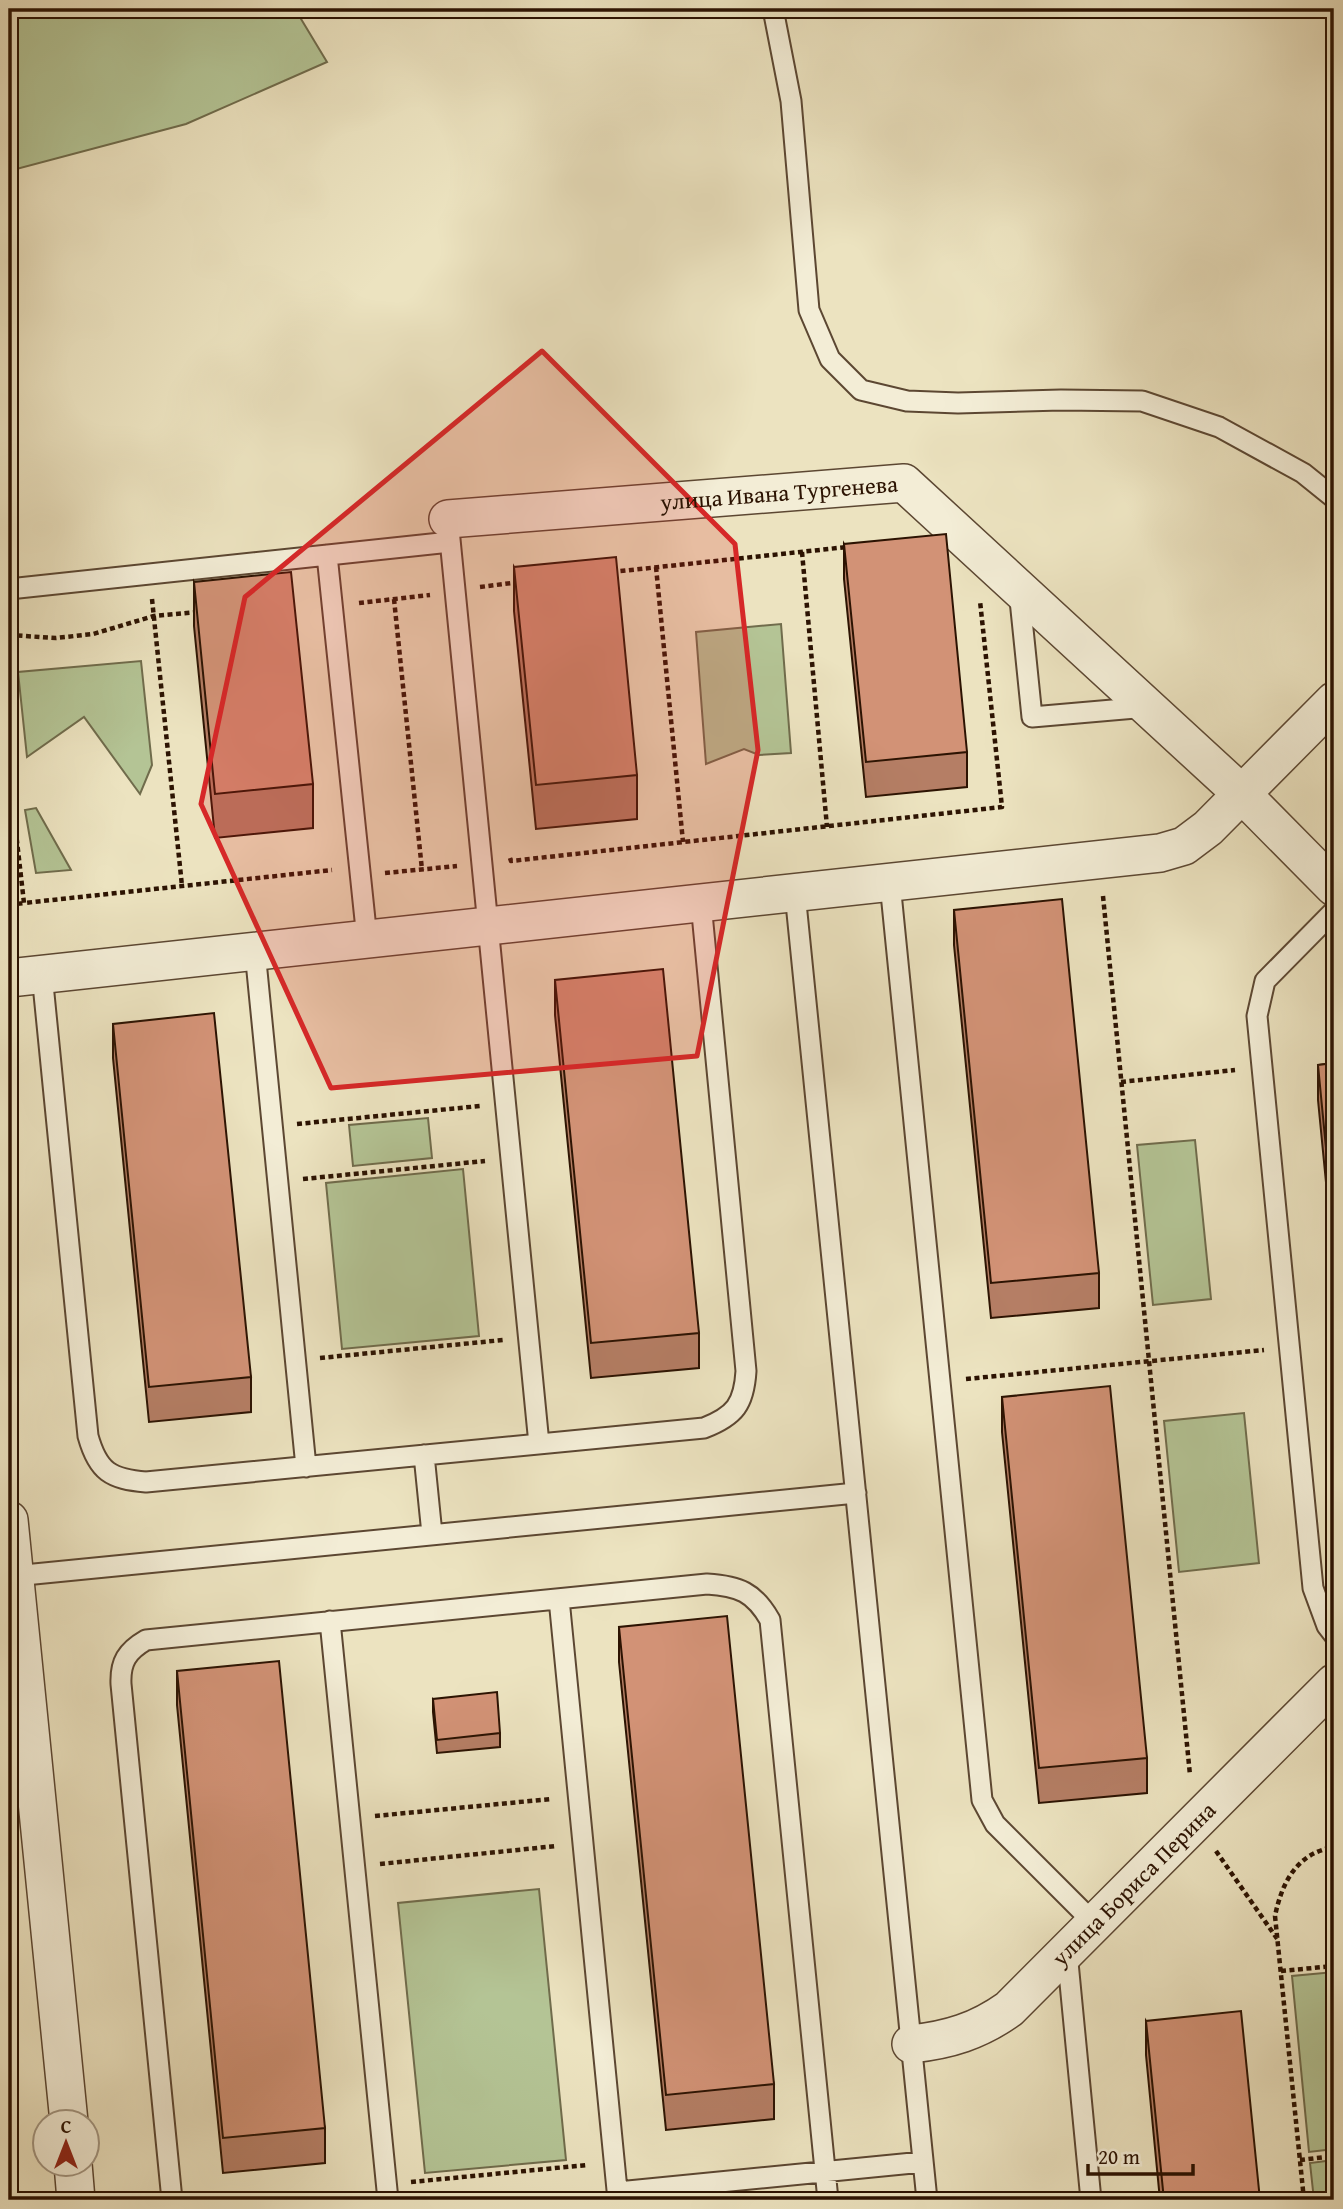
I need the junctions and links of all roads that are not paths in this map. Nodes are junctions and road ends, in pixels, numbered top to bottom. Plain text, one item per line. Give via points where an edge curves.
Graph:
1 (773, 9) edge
2 (1334, 498) edge
3 (449, 530) junction
4 (327, 555) junction
5 (9, 589) edge
6 (1019, 589) junction
7 (1334, 701) edge
8 (1147, 707) junction
9 (1242, 794) junction
10 (890, 883) junction
11 (1334, 887) edge
12 (795, 893) junction
13 (701, 903) junction
14 (1334, 911) edge
15 (488, 926) junction
16 (367, 939) junction
17 (255, 951) junction
18 (26, 976) edge
19 (539, 1444) junction
20 (424, 1455) junction
21 (306, 1467) junction
22 (856, 1493) junction
23 (9, 1520) edge
24 (432, 1534) junction
25 (14, 1576) junction
26 (559, 1599) junction
27 (330, 1621) junction
28 (1334, 1635) edge
29 (1334, 1684) edge
30 (1095, 1924) junction
31 (1066, 1952) junction
32 (911, 2044) junction
33 (68, 2108) edge
34 (923, 2162) junction
35 (825, 2171) junction
36 (74, 2178) edge
37 (387, 2192) edge
38 (618, 2196) edge
39 (76, 2200) edge
40 (172, 2200) edge
41 (828, 2200) edge
42 (927, 2200) edge
43 (1091, 2200) edge

1 - 2 lane via 791,101 809,310 830,359 861,390 907,401 1142,401 1219,427 1303,472
3 - 4 lane
3 - 6 street, улица Ивана Тургенева via 904,483
3 - 15 lane
4 - 5 lane
4 - 16 lane
6 - 8 street, улица Ивана Тургенева
6 - 8 lane via 1032,716
7 - 9 street
8 - 9 street, улица Ивана Тургенева
9 - 10 street via 1184,846 1160,853
9 - 11 street, улица Ивана Тургенева
10 - 12 street
10 - 30 lane via 982,1800 995,1824
12 - 13 street
12 - 22 lane
13 - 15 street
13 - 19 lane via 745,1391 737,1408 704,1428
14 - 28 lane via 1265,981 1257,1016 1313,1588
15 - 16 street
15 - 19 lane
16 - 17 street
17 - 18 street
17 - 21 lane
18 - 21 lane via 93,1453 104,1469 122,1480 146,1482
19 - 20 lane
20 - 21 lane
20 - 24 lane
22 - 24 lane
22 - 32 lane
23 - 25 street
24 - 25 lane
25 - 33 street
26 - 27 lane
26 - 35 lane via 729,1585 748,1593 770,1620
26 - 38 lane
27 - 37 lane
27 - 40 lane via 146,1640 134,1646 120,1669
29 - 30 street, улица Бориса Перина
30 - 31 street, улица Бориса Перина
31 - 32 street, улица Бориса Перина via 990,2022 955,2037
31 - 43 lane
32 - 34 lane
34 - 35 lane
34 - 42 lane
35 - 38 lane
35 - 41 lane
36 - 39 street

